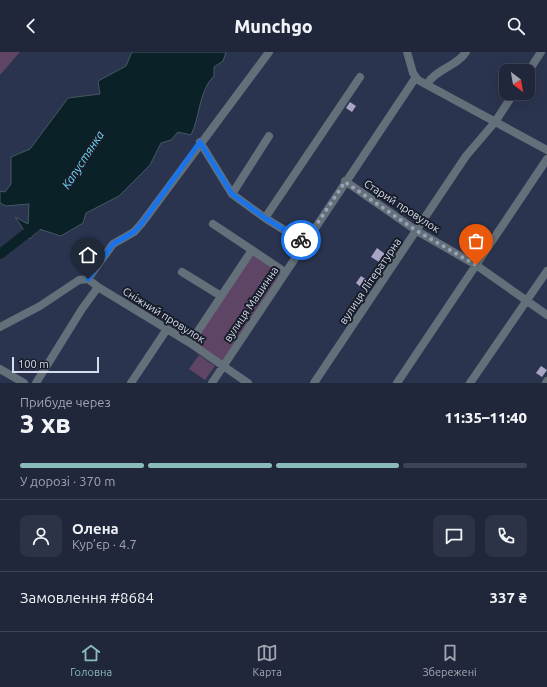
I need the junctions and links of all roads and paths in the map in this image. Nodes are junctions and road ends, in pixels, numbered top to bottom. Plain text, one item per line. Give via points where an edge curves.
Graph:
1 (269, 52) edge
2 (407, 52) edge
3 (466, 52) edge
4 (541, 52) edge
5 (533, 64) edge
6 (360, 77) dead end
7 (416, 77) junction
8 (427, 84) junction
9 (509, 100) edge
10 (495, 122) junction
11 (270, 136) dead end
12 (200, 142) junction
13 (547, 150) edge
14 (546, 163) edge
15 (345, 182) junction
16 (232, 194) junction
17 (265, 218) junction
18 (213, 224) dead end
19 (417, 231) junction
20 (305, 242) junction
21 (252, 250) junction
22 (476, 265) junction
23 (547, 271) edge
24 (182, 272) dead end
25 (286, 272) junction
26 (88, 279) junction
27 (98, 287) junction
28 (221, 296) junction
29 (526, 301) junction
30 (547, 315) edge
31 (0, 327) edge
32 (167, 329) junction
33 (190, 343) junction
34 (223, 366) junction
35 (0, 369) edge
36 (24, 383) edge
37 (36, 383) edge
38 (131, 383) edge
39 (212, 383) edge
40 (248, 383) edge
41 (314, 383) edge
42 (397, 383) edge
43 (470, 383) edge

1 - 12 street
2 - 7 street
3 - 8 street via 459,62 434,75
4 - 5 street
6 - 17 street
7 - 8 street
7 - 15 street, вулиця Машинна
8 - 10 street
9 - 10 street, вулиця Літературна
10 - 13 street
10 - 19 street, вулиця Літературна via 466,156
11 - 16 street
12 - 16 street
12 - 26 street via 142,223 134,232 113,244
14 - 22 street
15 - 19 street, Старий провулок
15 - 20 street, вулиця Машинна
16 - 17 street
17 - 20 street
18 - 21 street
19 - 22 street, Старий провулок
19 - 41 street, вулиця Літературна
20 - 25 street, вулиця Машинна
21 - 25 street
21 - 28 street
22 - 29 street, Старий провулок
22 - 42 street
23 - 29 street
24 - 28 street
25 - 34 street, вулиця Машинна
26 - 27 street, Сніжний провулок
26 - 31 street via 79,280 40,306
27 - 32 street, Сніжний провулок
27 - 37 street
28 - 33 street
29 - 30 street, Старий провулок
29 - 43 street
32 - 33 street, Сніжний провулок
32 - 38 street
33 - 34 street, Сніжний провулок
34 - 39 street, вулиця Машинна
34 - 40 street, Сніжний провулок
35 - 36 street

